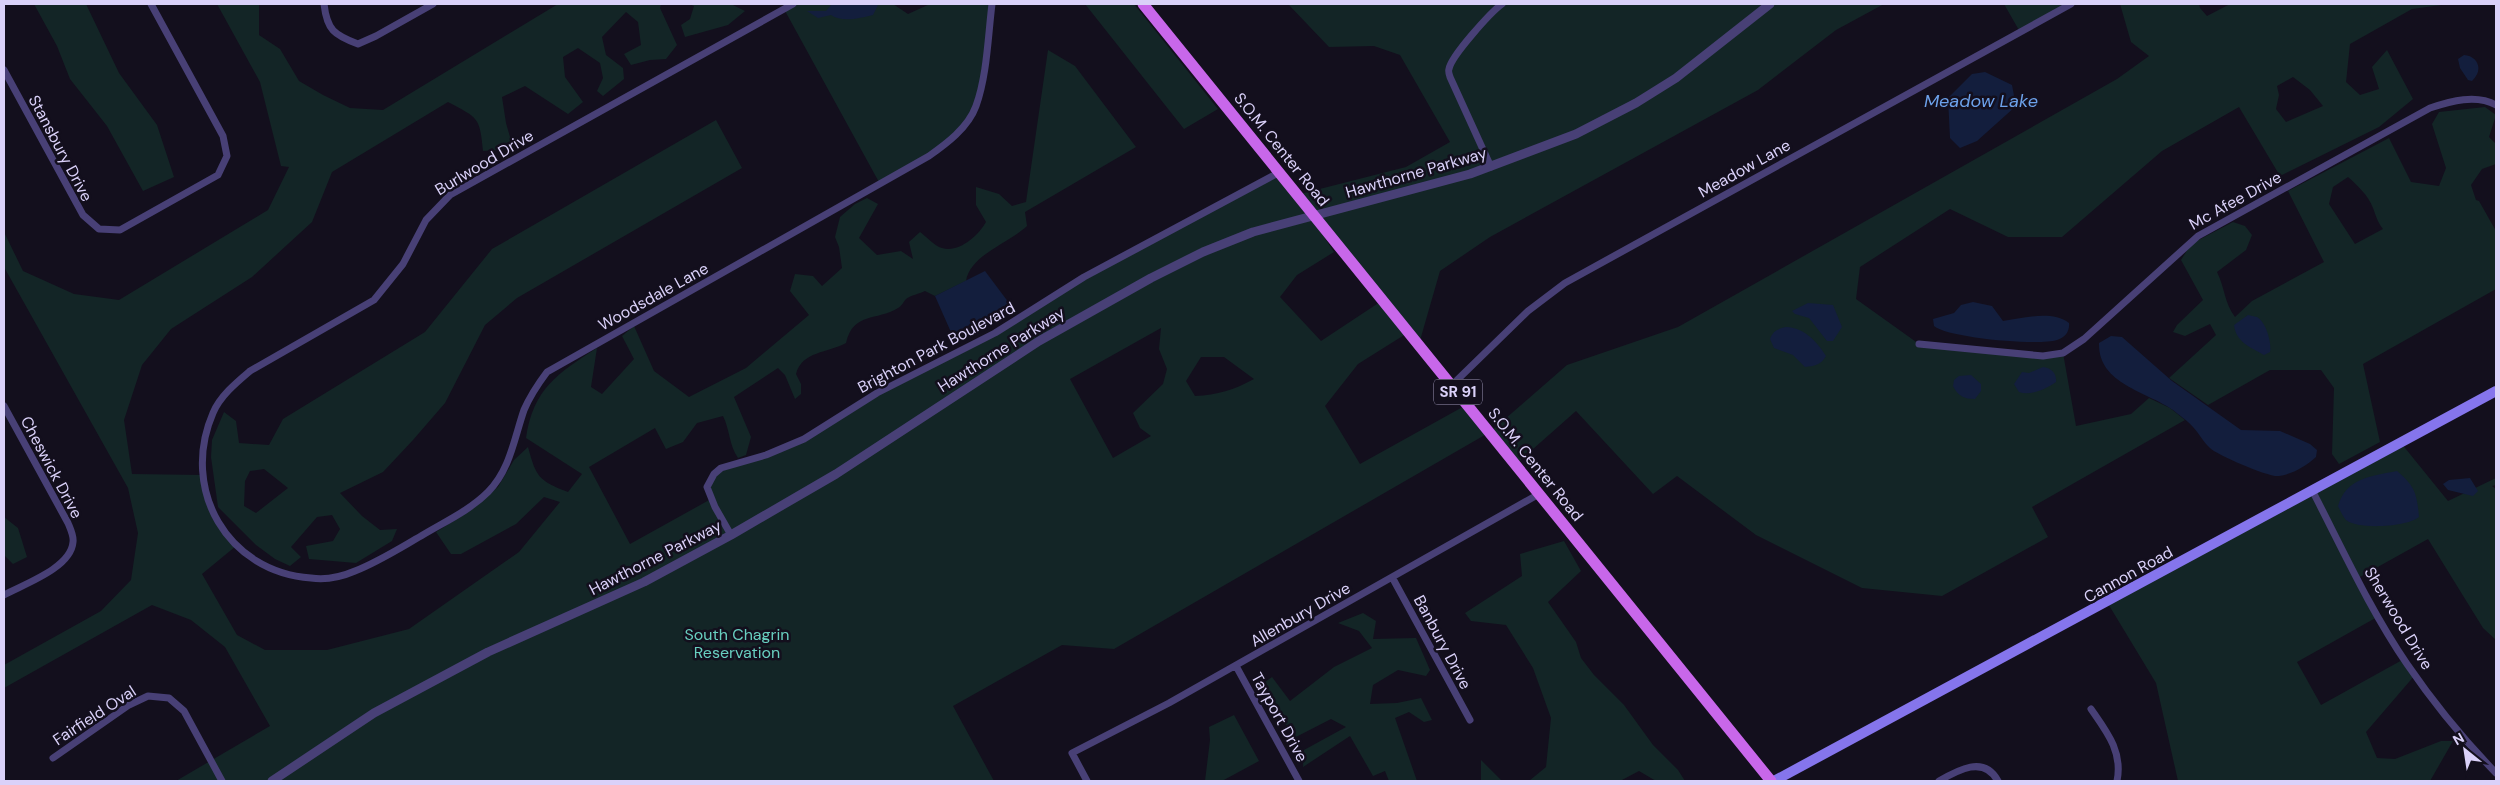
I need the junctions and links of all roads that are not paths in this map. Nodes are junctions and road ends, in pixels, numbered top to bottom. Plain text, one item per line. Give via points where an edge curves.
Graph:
1 (151, 4) edge
2 (324, 4) edge
3 (433, 4) edge
4 (793, 4) edge
5 (992, 4) edge
6 (1144, 4) edge
7 (1502, 4) edge
8 (1770, 4) edge
9 (2070, 4) edge
10 (4, 70) edge
11 (2496, 105) edge
12 (1491, 167) junction
13 (1280, 172) junction
14 (1315, 215) junction
15 (1919, 344) dead end
16 (1452, 385) junction
17 (2496, 391) edge
18 (4, 408) edge
19 (2312, 490) junction
20 (1539, 494) junction
21 (731, 535) junction
22 (294, 576) joint
23 (1392, 577) junction
24 (4, 595) edge
25 (1236, 666) junction
26 (2091, 709) dead end
27 (1470, 720) dead end
28 (53, 758) dead end
29 (2496, 773) edge
30 (222, 781) edge
31 (272, 781) edge
32 (1087, 781) edge
33 (1299, 781) edge
34 (1773, 781) edge
35 (1939, 781) edge
36 (1998, 781) edge
37 (2117, 781) edge

1 - 10 street, Stansbury Drive via 223,136 227,156 218,175 120,230 100,229 82,215
2 - 3 street via 326,21 337,36 358,44
4 - 22 street, Burlwood Drive via 450,195 426,220 403,264 374,300 250,371 232,386 213,411 204,439 201,468 204,492 229,540 246,556
5 - 22 street, Woodsdale Lane via 976,107 948,142 929,156 547,372 525,409 502,472 488,492 468,509 354,572 330,578
6 - 13 main road, S.O.M. Center Road / SR 91
7 - 12 street via 1466,41 1449,69
8 - 12 street, Hawthorne Parkway via 1694,65 1636,103 1576,134
9 - 16 street, Meadow Lane via 1565,283 1528,311
11 - 15 street, Mc Afee Drive via 2469,98 2430,108 2198,236 2084,340 2063,353 2043,356
12 - 14 street, Hawthorne Parkway
13 - 14 main road, S.O.M. Center Road / SR 91
13 - 21 street, Brighton Park Boulevard via 1084,277 995,333 877,393 804,439 766,455 721,468 707,487
14 - 16 main road, S.O.M. Center Road / SR 91
14 - 21 street, Hawthorne Parkway via 1229,241 1125,292 1039,341 836,474
16 - 20 main road, S.O.M. Center Road / SR 91
17 - 19 main road, Cannon Road
18 - 24 street, Cheswick Drive via 68,523 73,541 67,559 57,567
19 - 29 street, Sherwood Drive via 2406,664
19 - 34 main road, Cannon Road
20 - 23 street, Allenbury Drive
20 - 34 main road, S.O.M. Center Road / SR 91
21 - 31 street, Hawthorne Parkway via 644,582 488,652 392,704
23 - 25 street, Allenbury Drive
23 - 27 street, Banbury Drive
25 - 32 street, Allenbury Drive via 1072,752
25 - 33 street, Tayport Drive
26 - 37 street via 2115,746
28 - 30 street, Fairfield Oval via 129,705 148,696 169,698 184,711
35 - 36 street via 1971,766 1984,767

